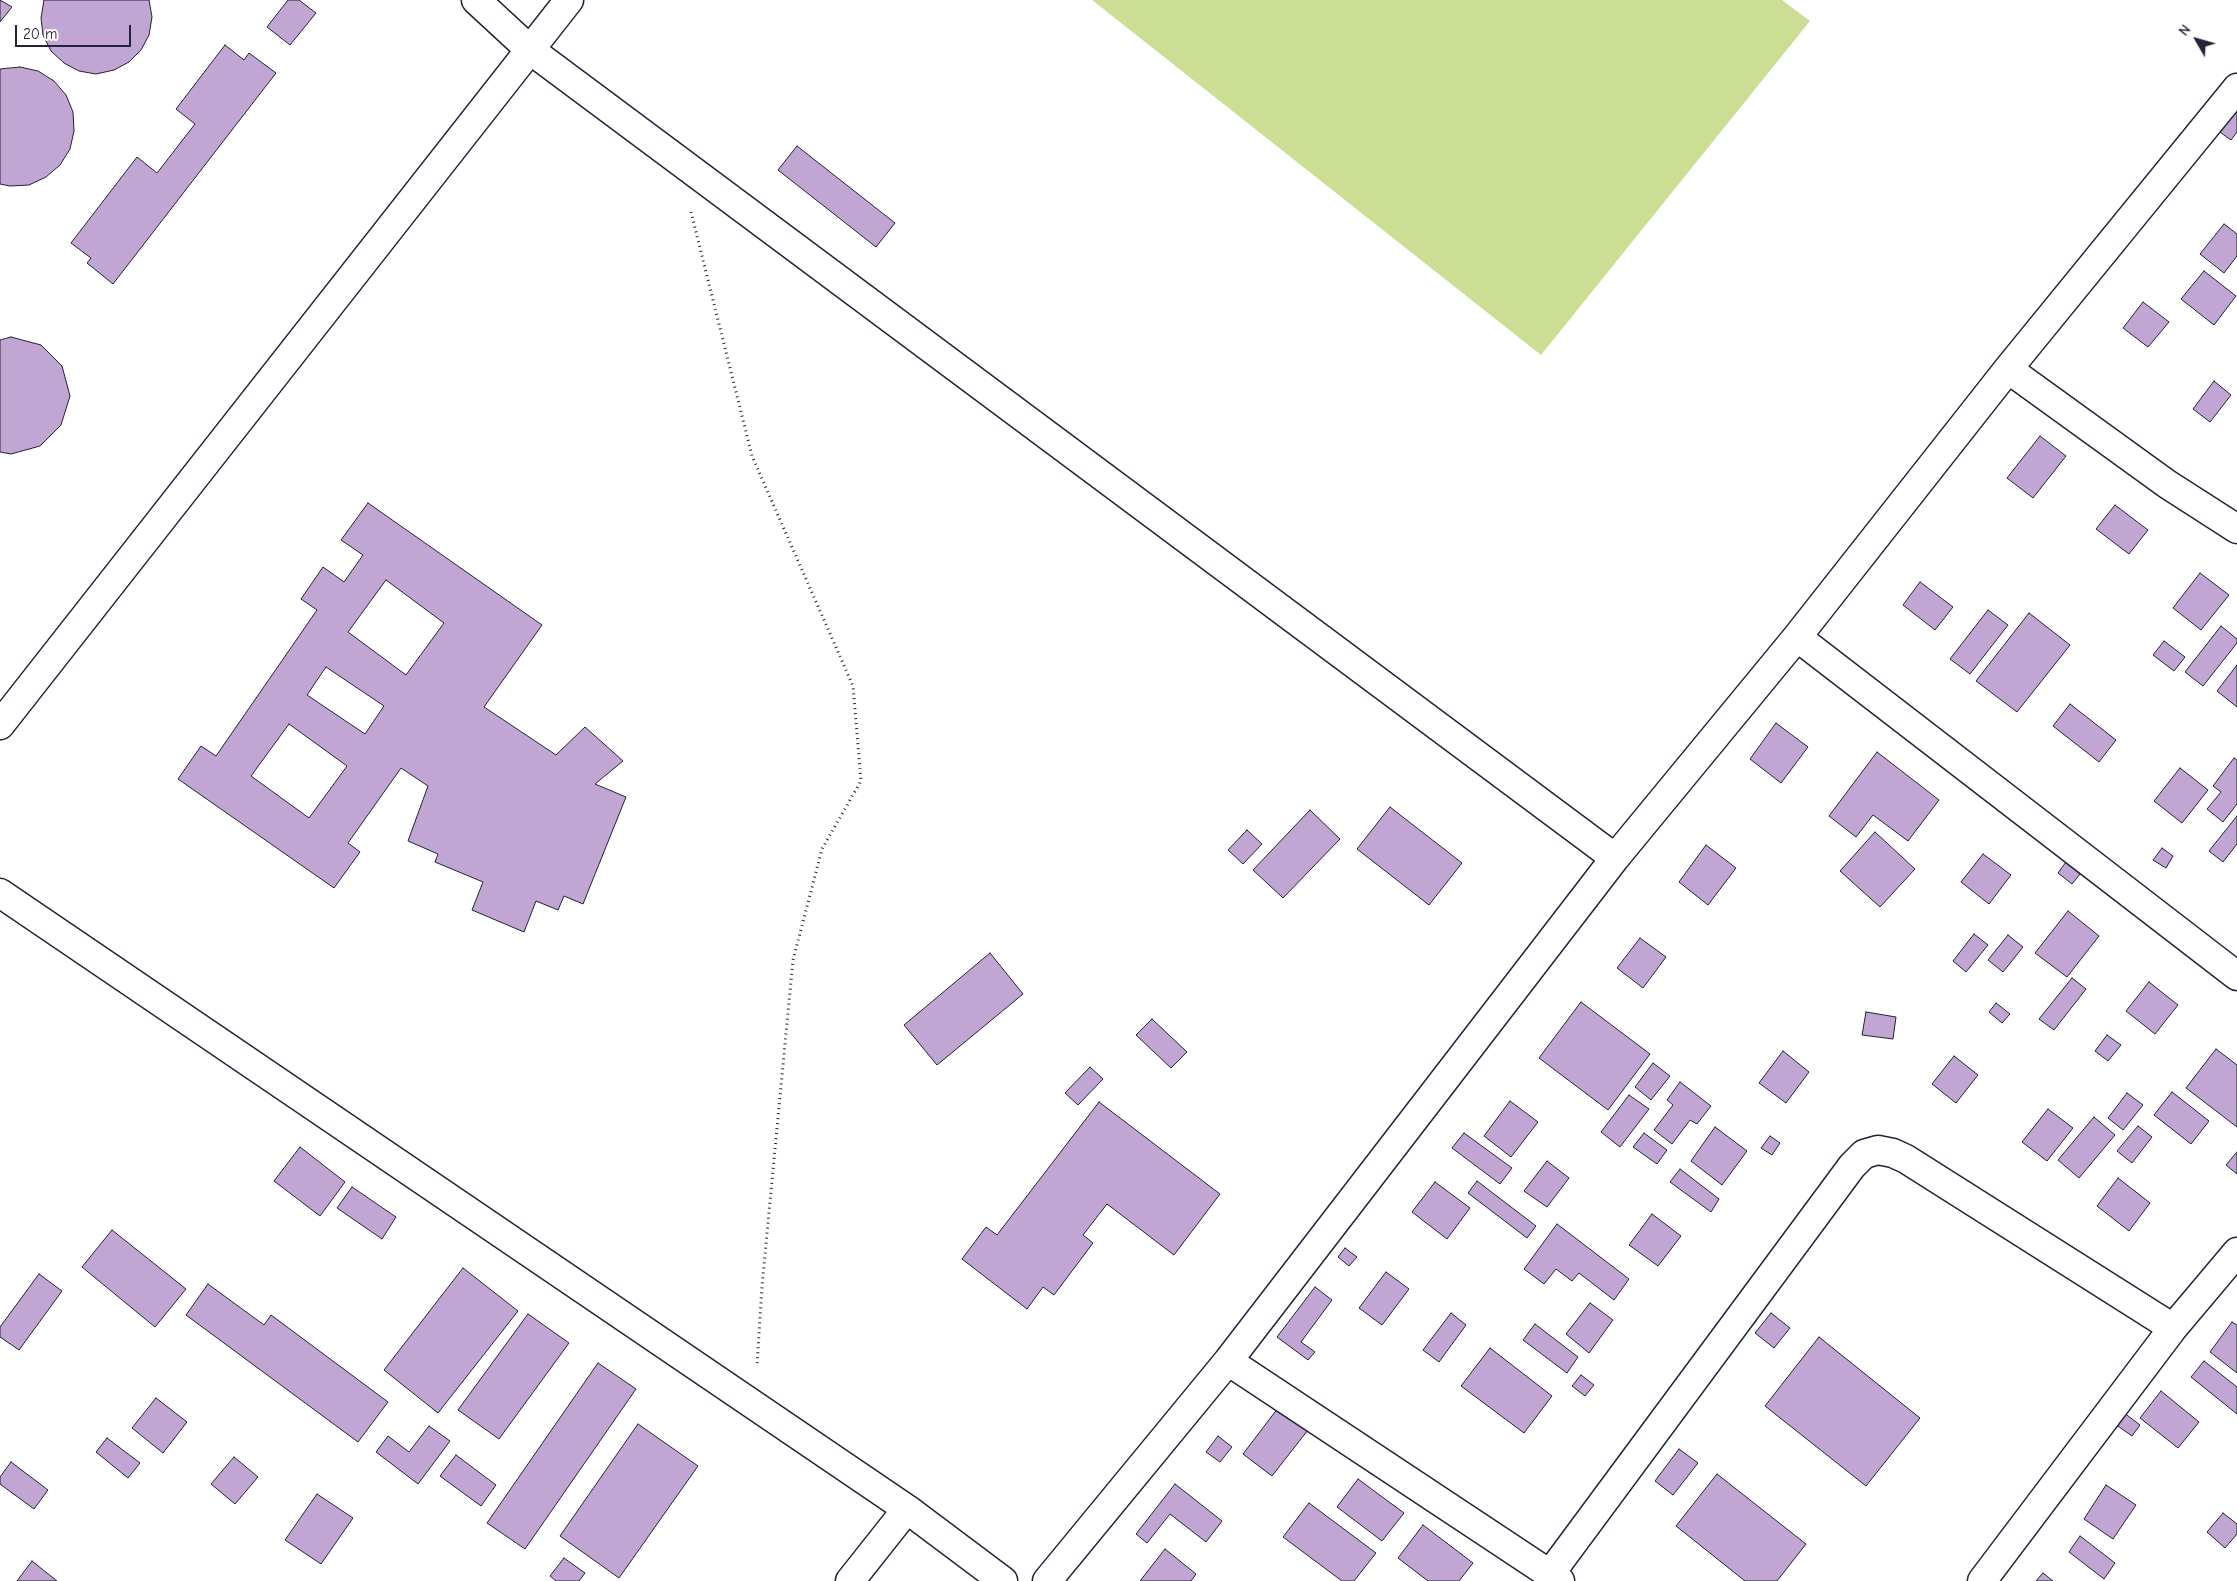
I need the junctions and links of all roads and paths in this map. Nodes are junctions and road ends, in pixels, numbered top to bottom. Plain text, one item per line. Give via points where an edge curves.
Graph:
1 (476, 0) edge
2 (568, 0) edge
3 (529, 49) junction
4 (2237, 88) edge
5 (679, 161) junction
6 (2008, 369) junction
7 (2237, 529) edge
8 (1797, 637) junction
9 (0, 725) edge
10 (1615, 858) junction
11 (0, 893) edge
12 (2237, 976) edge
13 (2237, 1252) edge
14 (2173, 1328) junction
15 (1228, 1361) junction
16 (754, 1404) junction
17 (907, 1509) junction
18 (1555, 1578) edge
19 (850, 1581) edge
20 (1004, 1581) edge
21 (1047, 1581) edge
22 (1982, 1581) edge

1 - 3 street
2 - 3 street
3 - 5 street
3 - 9 street
4 - 6 street
5 - 10 street
5 - 16 path via 752,456 853,686 861,781 822,849 793,960
6 - 7 street via 2168,484
6 - 8 street
8 - 10 street
8 - 12 street
10 - 15 street
11 - 16 street
13 - 14 street
14 - 18 street via 1906,1159 1878,1150 1864,1154 1852,1166
14 - 22 street
15 - 18 street
15 - 21 street
16 - 17 street
17 - 19 street
17 - 20 street

